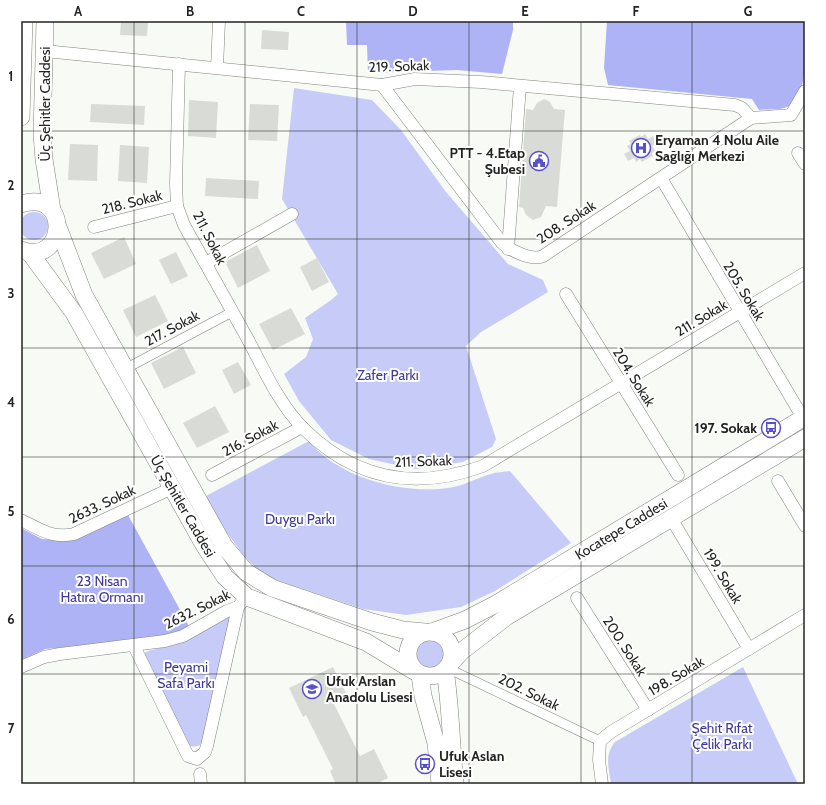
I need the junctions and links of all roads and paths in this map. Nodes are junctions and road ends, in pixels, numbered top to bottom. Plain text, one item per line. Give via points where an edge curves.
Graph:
1 (24, 21) edge
2 (46, 21) edge
3 (219, 21) edge
4 (45, 51) junction
5 (179, 64) junction
6 (216, 68) junction
7 (382, 85) junction
8 (520, 86) junction
9 (805, 91) edge
10 (21, 117) edge
11 (751, 118) junction
12 (798, 153) dead end
13 (805, 164) edge
14 (661, 178) junction
15 (21, 204) edge
16 (177, 206) junction
17 (52, 210) junction
18 (292, 214) dead end
19 (58, 227) junction
20 (94, 227) dead end
21 (508, 249) junction
22 (25, 252) edge
23 (206, 263) junction
24 (805, 273) edge
25 (566, 294) dead end
26 (232, 312) junction
27 (740, 313) junction
28 (125, 369) junction
29 (621, 384) junction
30 (804, 418) edge
31 (302, 427) junction
32 (805, 438) edge
33 (212, 475) dead end
34 (678, 475) dead end
35 (778, 481) dead end
36 (172, 488) junction
37 (671, 518) junction
38 (21, 520) edge
39 (805, 526) edge
40 (577, 598) dead end
41 (243, 602) junction
42 (805, 615) edge
43 (429, 632) junction
44 (134, 646) junction
45 (749, 649) junction
46 (21, 667) edge
47 (447, 668) junction
48 (417, 673) junction
49 (648, 710) junction
50 (600, 741) junction
51 (440, 784) edge
52 (455, 784) edge
53 (602, 784) edge

1 - 10 main road, Üç Şehitler Caddesi
2 - 4 main road, Üç Şehitler Caddesi
3 - 6 street
4 - 5 street, 219. Sokak
4 - 17 main road, Üç Şehitler Caddesi via 42,134
5 - 6 street, 219. Sokak
5 - 16 street, 211. Sokak
6 - 7 street, 219. Sokak
7 - 8 street, 219. Sokak via 415,79
7 - 21 street, 208. Sokak via 497,238
8 - 11 street, 219. Sokak via 735,105 742,108
8 - 21 street
9 - 11 street, 208. Sokak via 791,115
11 - 14 street, 208. Sokak
12 - 13 street
14 - 21 street, 208. Sokak via 539,258
14 - 27 street, 205. Sokak
15 - 17 main road via 37,202
16 - 20 street, 218. Sokak
16 - 23 street, 211. Sokak via 184,225
17 - 19 main road, Üç Şehitler Caddesi
18 - 23 street
19 - 22 main road via 53,243 46,249
19 - 28 main road, Üç Şehitler Caddesi via 84,295
22 - 36 main road, Üç Şehitler Caddesi via 49,277 74,313
23 - 26 street, 211. Sokak
24 - 27 street, 211. Sokak
25 - 29 street, 204. Sokak
26 - 28 street, 217. Sokak
26 - 31 street, 211. Sokak via 280,398
27 - 29 street, 211. Sokak
27 - 30 street, 205. Sokak
28 - 43 main road, Üç Şehitler Caddesi via 224,546 246,572 272,588 372,622 403,630
29 - 31 street, 211. Sokak via 501,457 459,475 426,479 393,478 366,470 339,458
29 - 34 street, 204. Sokak
30 - 43 main road, Kocatepe Caddesi via 496,604 465,620
31 - 33 street, 216. Sokak
32 - 37 main road, Kocatepe Caddesi
35 - 39 street
36 - 38 street, 2633. Sokak via 65,536 49,534
36 - 41 main road, Üç Şehitler Caddesi via 204,545
37 - 45 street, 199. Sokak
37 - 47 main road, Kocatepe Caddesi via 506,617 475,640
40 - 49 street, 200. Sokak
41 - 44 street, 2632. Sokak via 183,636
41 - 44 street via 207,746 205,752 197,759 188,756
41 - 48 main road, Üç Şehitler Caddesi via 366,642
42 - 45 street, 198. Sokak
43 - 47 main road via 439,634 449,644 452,651
43 - 48 main road via 413,639 407,652 407,659
44 - 46 street, 2632. Sokak via 49,656
45 - 49 street, 198. Sokak
47 - 48 main road via 434,676
47 - 50 street, 202. Sokak
47 - 52 main road
48 - 51 main road via 436,743
49 - 50 street, 198. Sokak
50 - 53 street

